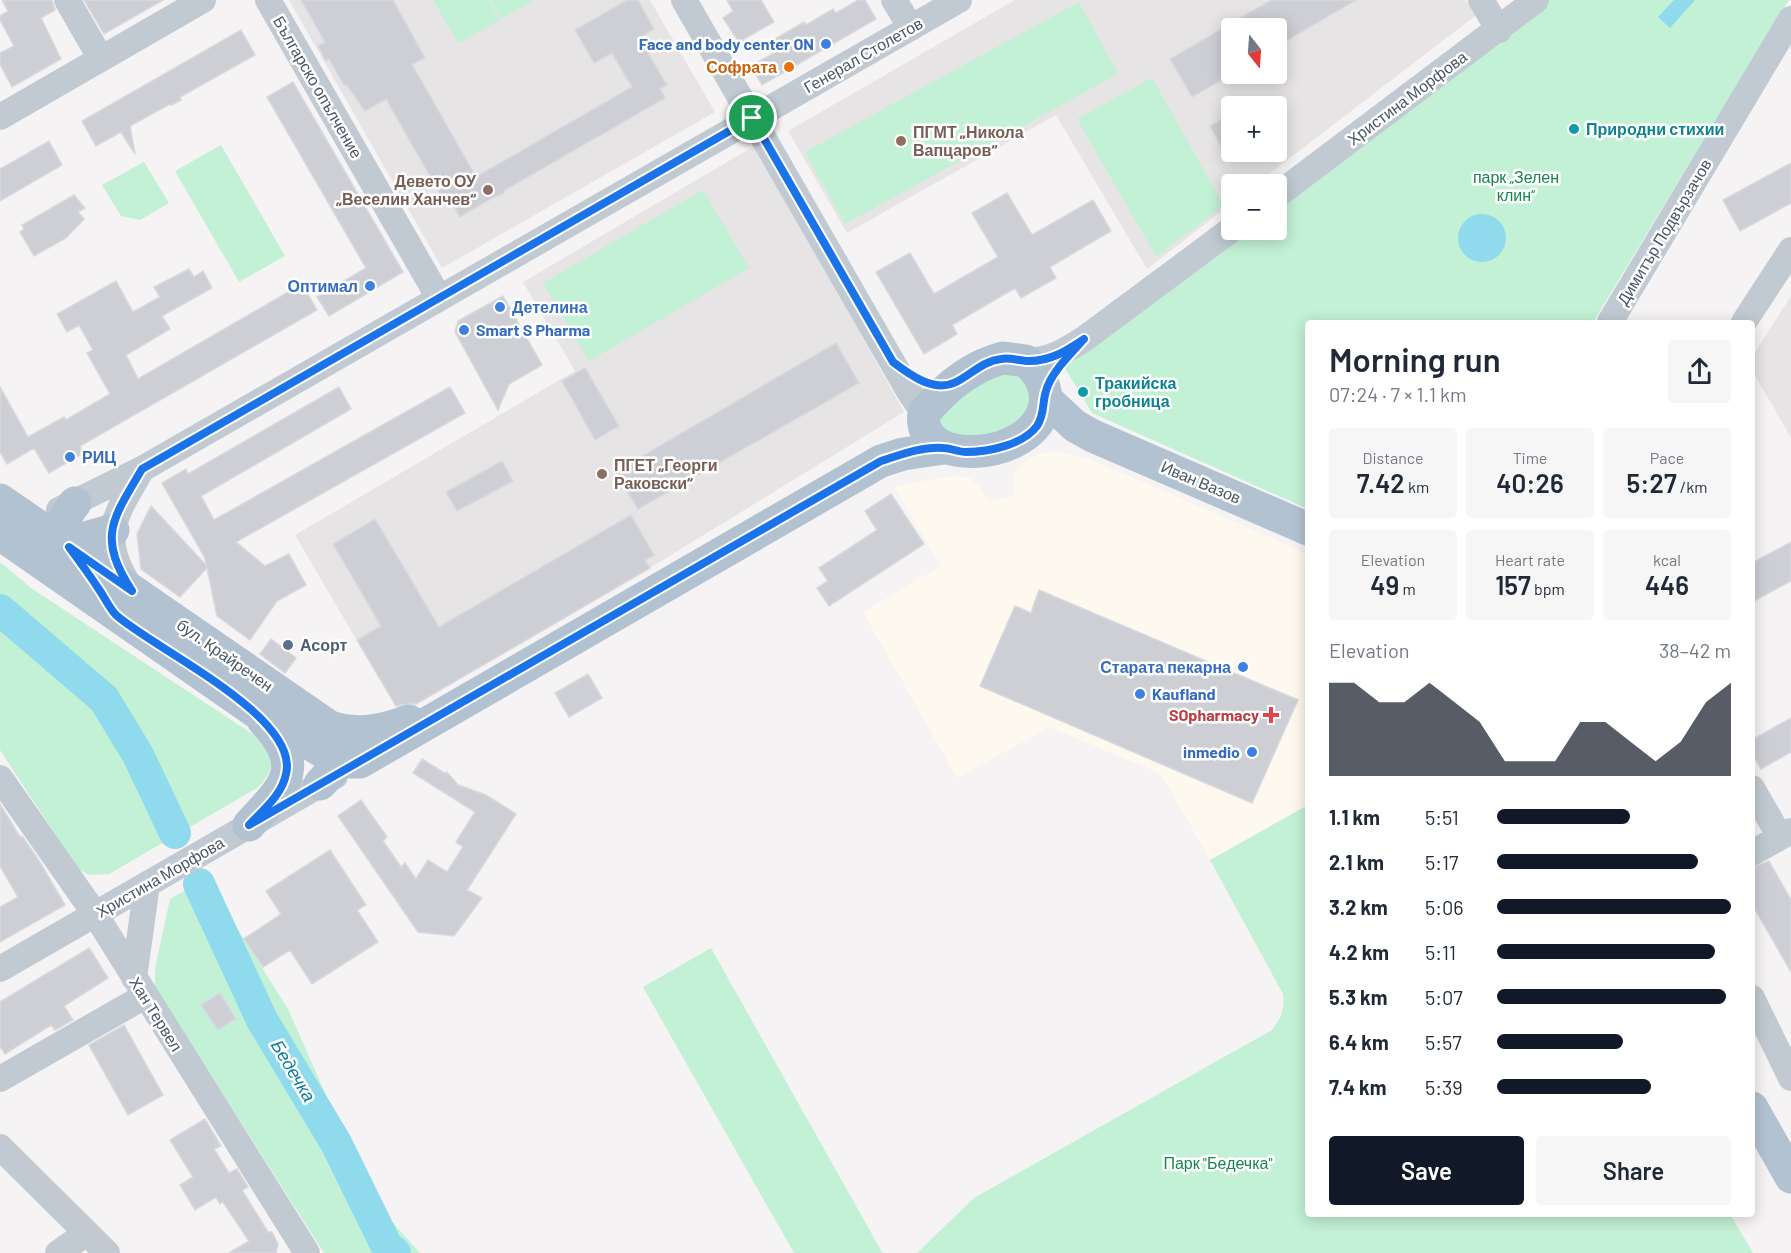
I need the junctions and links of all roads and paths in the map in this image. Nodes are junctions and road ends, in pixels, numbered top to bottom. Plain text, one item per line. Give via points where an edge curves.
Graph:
1 (67, 0) edge
2 (203, 0) edge
3 (268, 0) edge
4 (684, 0) edge
5 (894, 0) edge
6 (959, 0) edge
7 (1481, 0) edge
8 (1536, 0) edge
9 (1791, 19) edge
10 (911, 28) junction
11 (1499, 30) junction
12 (101, 59) junction
13 (0, 117) edge
14 (752, 118) junction
15 (1287, 188) edge
16 (1221, 237) edge
17 (1791, 250) edge
18 (439, 298) junction
19 (1611, 320) edge
20 (1745, 320) edge
21 (1084, 339) junction
22 (1026, 361) junction
23 (893, 362) junction
24 (954, 383) junction
25 (1046, 395) junction
26 (924, 416) junction
27 (1026, 436) junction
28 (1093, 436) junction
29 (944, 448) junction
30 (881, 461) junction
31 (142, 469) junction
32 (75, 503) junction
33 (5, 520) edge
34 (1305, 528) edge
35 (112, 530) junction
36 (64, 542) junction
37 (124, 602) junction
38 (470, 698) junction
39 (256, 712) junction
40 (322, 722) junction
41 (337, 768) junction
42 (0, 778) edge
43 (1755, 792) edge
44 (249, 825) junction
45 (1785, 834) edge
46 (1755, 851) edge
47 (152, 881) junction
48 (95, 914) junction
49 (0, 969) edge
50 (139, 987) junction
51 (1755, 1004) edge
52 (1791, 1078) edge
53 (0, 1079) edge
54 (1755, 1113) edge
55 (0, 1146) edge
56 (1791, 1177) edge
57 (87, 1233) junction
58 (58, 1253) edge
59 (107, 1253) edge
60 (307, 1253) edge

1 - 12 street
2 - 12 street
3 - 18 street, Българско опълчение
4 - 14 street
5 - 10 street
6 - 10 street, Генерал Столетов
7 - 11 street
8 - 11 street, Христина Морфова
9 - 19 street, Димитър Подвързачов
10 - 14 street, Генерал Столетов
11 - 15 street, Христина Морфова
12 - 13 street
14 - 18 street, Генерал Столетов
14 - 23 street
16 - 21 street
17 - 20 street
18 - 31 street, Генерал Столетов
21 - 22 street via 1058,356
21 - 25 street via 1064,362
22 - 24 main road via 990,361
22 - 25 main road via 1040,376
23 - 24 street via 924,382
23 - 26 street
24 - 26 main road
25 - 27 main road via 1043,414
25 - 28 main road, Иван Вазов via 1075,426
26 - 29 main road via 931,435
26 - 30 main road, Христина Морфова
27 - 28 main road, Иван Вазов via 1054,432
27 - 29 main road via 978,452
28 - 34 main road, Иван Вазов
29 - 30 main road, Христина Морфова
30 - 38 main road, Христина Морфова
31 - 32 street, Генерал Столетов
31 - 35 street
32 - 33 street, Генерал Столетов via 41,515
32 - 36 main road via 62,521
33 - 36 main road
33 - 37 main road, бул. Крайречен
35 - 36 main road
35 - 37 street
36 - 37 main road
37 - 39 main road, бул. Крайречен
37 - 40 main road, бул. Крайречен
38 - 40 main road, бул. Крайречен via 381,730 346,732
38 - 41 main road, Христина Морфова
39 - 41 main road, бул. Крайречен
39 - 44 main road via 283,744 288,761 282,787
40 - 41 main road
41 - 44 street, Христина Морфова
42 - 48 street, Хан Тервел
43 - 45 street
44 - 47 street, Христина Морфова
45 - 46 street
47 - 48 street, Христина Морфова
47 - 50 street
48 - 49 street, Христина Морфова
48 - 50 street, Хан Тервел
50 - 53 street
50 - 60 street, Хан Тервел
51 - 52 street
54 - 56 main road
55 - 57 street
57 - 58 street
57 - 59 street

